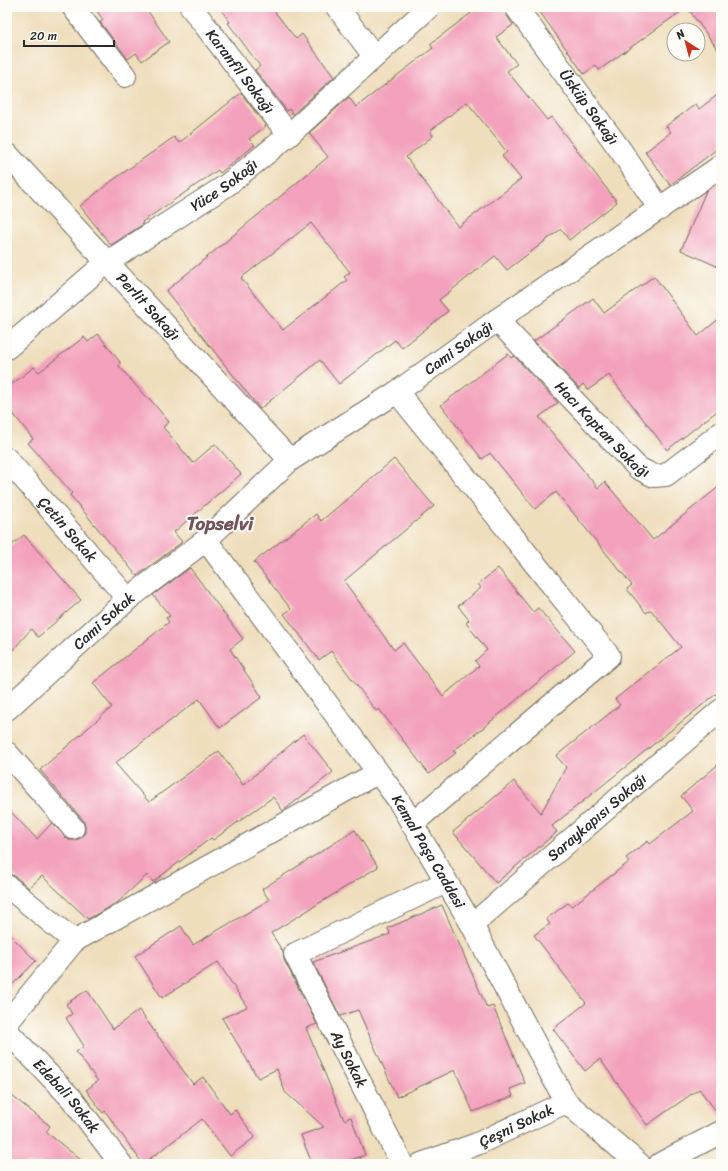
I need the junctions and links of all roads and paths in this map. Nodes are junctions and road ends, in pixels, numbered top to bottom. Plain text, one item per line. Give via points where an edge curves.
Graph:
1 (73, 7) edge
2 (191, 7) edge
3 (337, 7) edge
4 (429, 7) edge
5 (516, 7) edge
6 (374, 56) junction
7 (125, 76) dead end
8 (289, 135) junction
9 (7, 154) edge
10 (721, 166) edge
11 (660, 208) junction
12 (106, 263) junction
13 (497, 320) junction
14 (7, 348) edge
15 (397, 392) junction
16 (721, 433) edge
17 (7, 459) edge
18 (290, 460) junction
19 (206, 540) junction
20 (128, 600) junction
21 (7, 709) edge
22 (721, 710) edge
23 (7, 753) edge
24 (377, 773) junction
25 (412, 824) junction
26 (73, 828) dead end
27 (446, 882) junction
28 (7, 886) edge
29 (472, 925) junction
30 (74, 941) junction
31 (7, 1023) edge
32 (7, 1031) edge
33 (566, 1102) junction
34 (721, 1132) edge
35 (121, 1164) edge
36 (402, 1164) edge
37 (421, 1164) edge
38 (639, 1164) edge
39 (660, 1164) edge

1 - 7 street
2 - 8 street, Karanfil Sokağı
3 - 6 street
4 - 6 street, Yüce Sokağı
5 - 11 street, Üsküp Sokağı
6 - 8 street, Yüce Sokağı
8 - 12 street, Yüce Sokağı via 227,185
9 - 12 street, Perlit Sokağı
10 - 11 street, Cami Sokağı
11 - 13 street, Cami Sokağı
12 - 14 street, Yüce Sokağı
12 - 18 street, Perlit Sokağı
13 - 15 street, Cami Sokağı
13 - 16 street, Hacı Kaptan Sokağı via 638,468 654,476 666,474
15 - 18 street, Cami Sokağı
15 - 25 street via 609,656
17 - 20 street, Çetin Sokak
18 - 19 street, Cami Sokağı
19 - 20 street, Cami Sokak
19 - 24 street, Kemal Paşa Caddesi
20 - 21 street, Cami Sokak
22 - 29 street, Saraykapısı Sokağı
23 - 26 street
24 - 25 street, Kemal Paşa Caddesi via 397,798
24 - 30 street
25 - 27 street, Kemal Paşa Caddesi
27 - 29 street, Kemal Paşa Caddesi
27 - 36 street, Ay Sokak via 295,954
28 - 30 street
29 - 33 street, Kemal Paşa Caddesi
30 - 31 street
32 - 35 street, Edebali Sokak via 72,1099
33 - 37 street, Çeşni Sokak via 477,1144
33 - 38 street, Kemal Paşa Caddesi
34 - 39 street

